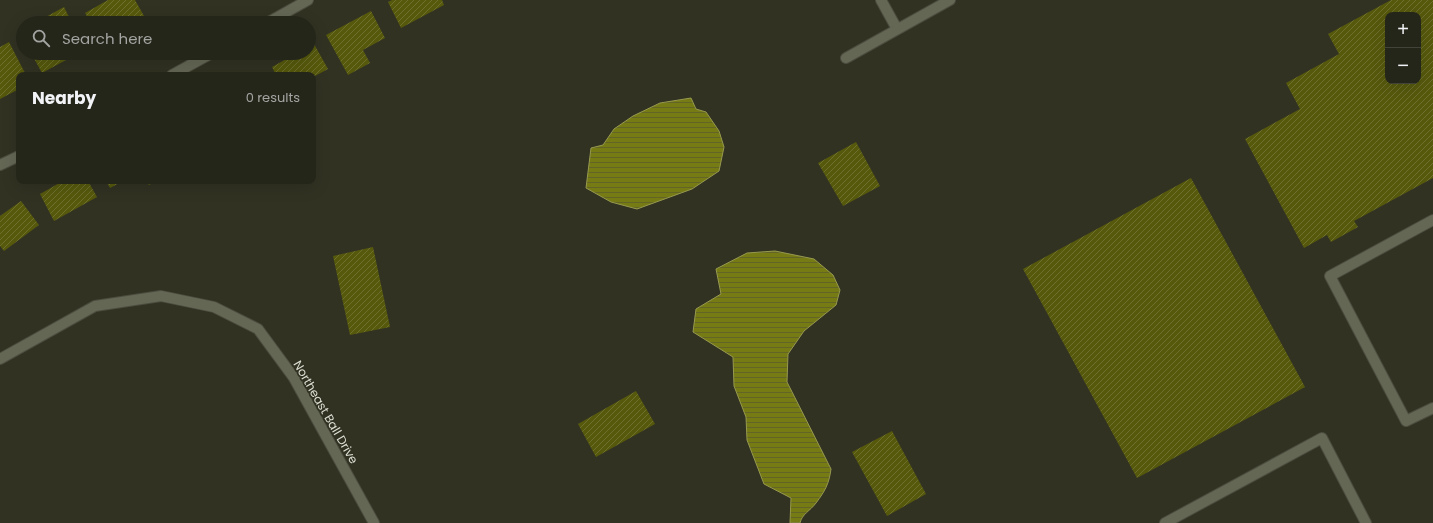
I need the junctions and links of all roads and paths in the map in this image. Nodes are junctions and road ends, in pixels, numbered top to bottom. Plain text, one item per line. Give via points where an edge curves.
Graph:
1 (308, 0) edge
2 (881, 0) edge
3 (950, 0) edge
4 (279, 16) edge
5 (897, 29) junction
6 (846, 58) dead end
7 (199, 60) edge
8 (177, 72) edge
9 (16, 157) edge
10 (0, 165) edge
11 (1433, 220) edge
12 (0, 359) edge
13 (1433, 408) edge
14 (374, 523) edge
15 (1165, 523) edge
16 (1366, 523) edge

1 - 4 street
2 - 5 street
3 - 5 street
5 - 6 street
7 - 8 street
9 - 10 street
11 - 13 street via 1330,276 1406,421
12 - 14 street, Northeast Ball Drive via 95,306 161,296 214,307 258,329 294,378
15 - 16 street via 1322,438

